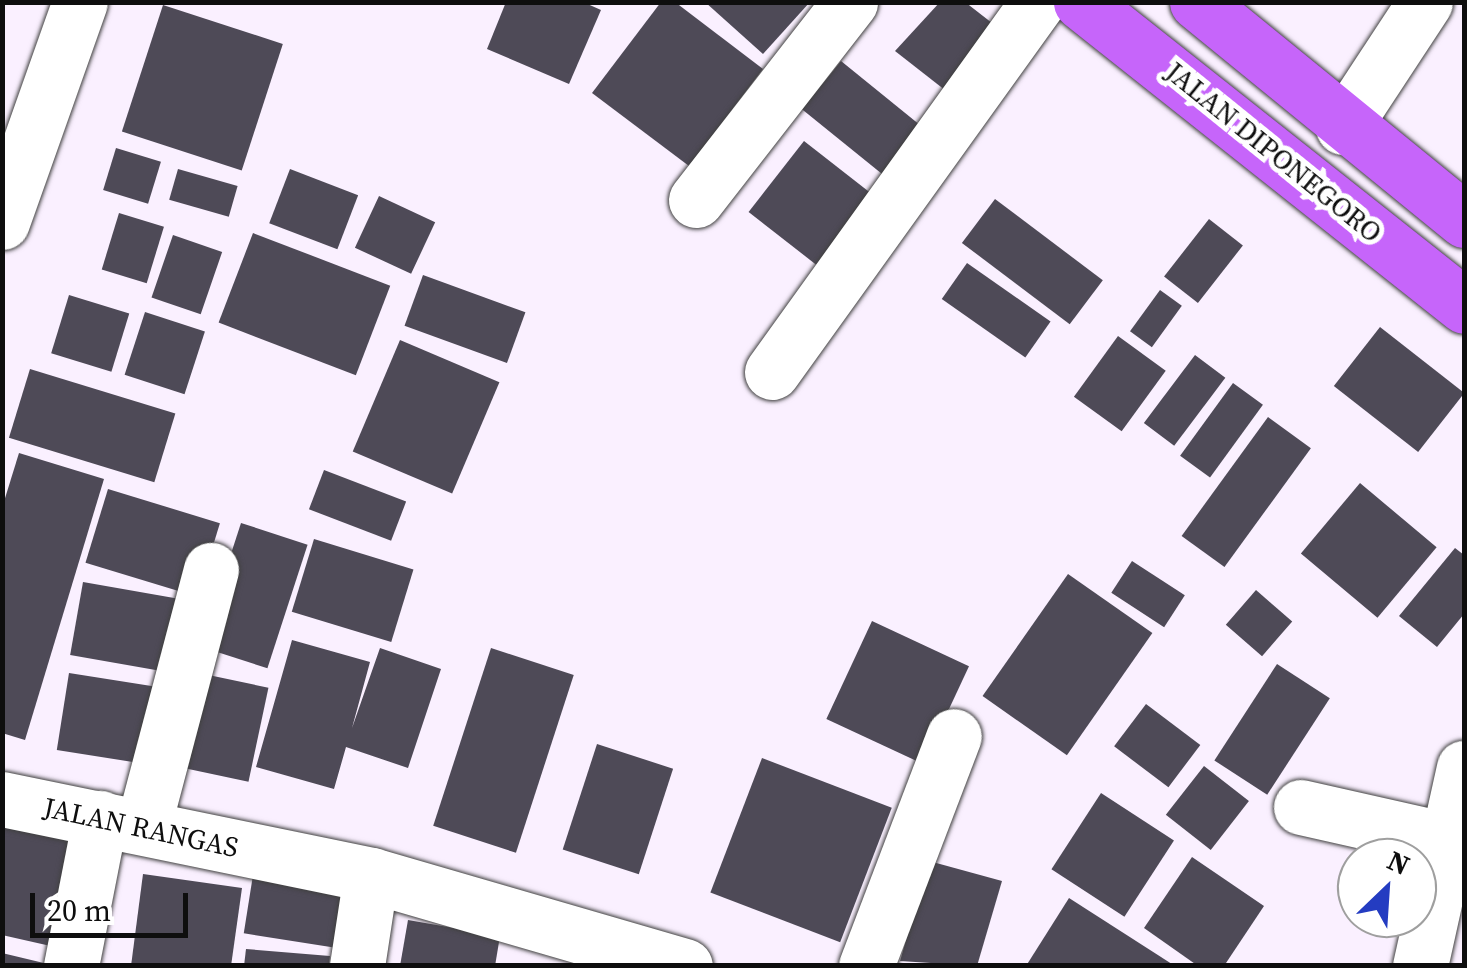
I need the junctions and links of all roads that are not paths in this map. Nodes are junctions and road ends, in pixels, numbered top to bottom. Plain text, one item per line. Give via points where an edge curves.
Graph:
1 (80, 2) edge
2 (850, 2) edge
3 (1038, 2) edge
4 (1081, 2) edge
5 (1197, 2) edge
6 (1425, 2) edge
7 (1343, 127) junction
8 (696, 200) dead end
9 (1464, 220) edge
10 (2, 222) edge
11 (1464, 306) edge
12 (772, 372) dead end
13 (210, 570) dead end
14 (954, 736) dead end
15 (1464, 768) edge
16 (2, 799) edge
17 (1301, 807) dead end
18 (121, 823) junction
19 (1448, 840) junction
20 (370, 875) junction
21 (70, 966) edge
22 (358, 966) edge
23 (685, 966) edge
24 (866, 966) edge
25 (1420, 966) edge

1 - 10 street
2 - 8 street
3 - 12 street
4 - 11 main road, JALAN DIPONEGORO
5 - 7 main road
6 - 7 street
7 - 9 main road
13 - 18 street
14 - 24 street
15 - 19 street
16 - 18 street, JALAN RANGAS
17 - 19 street
18 - 20 street, JALAN RANGAS
18 - 21 street
19 - 25 street
20 - 22 street
20 - 23 street, JALAN RANGAS

